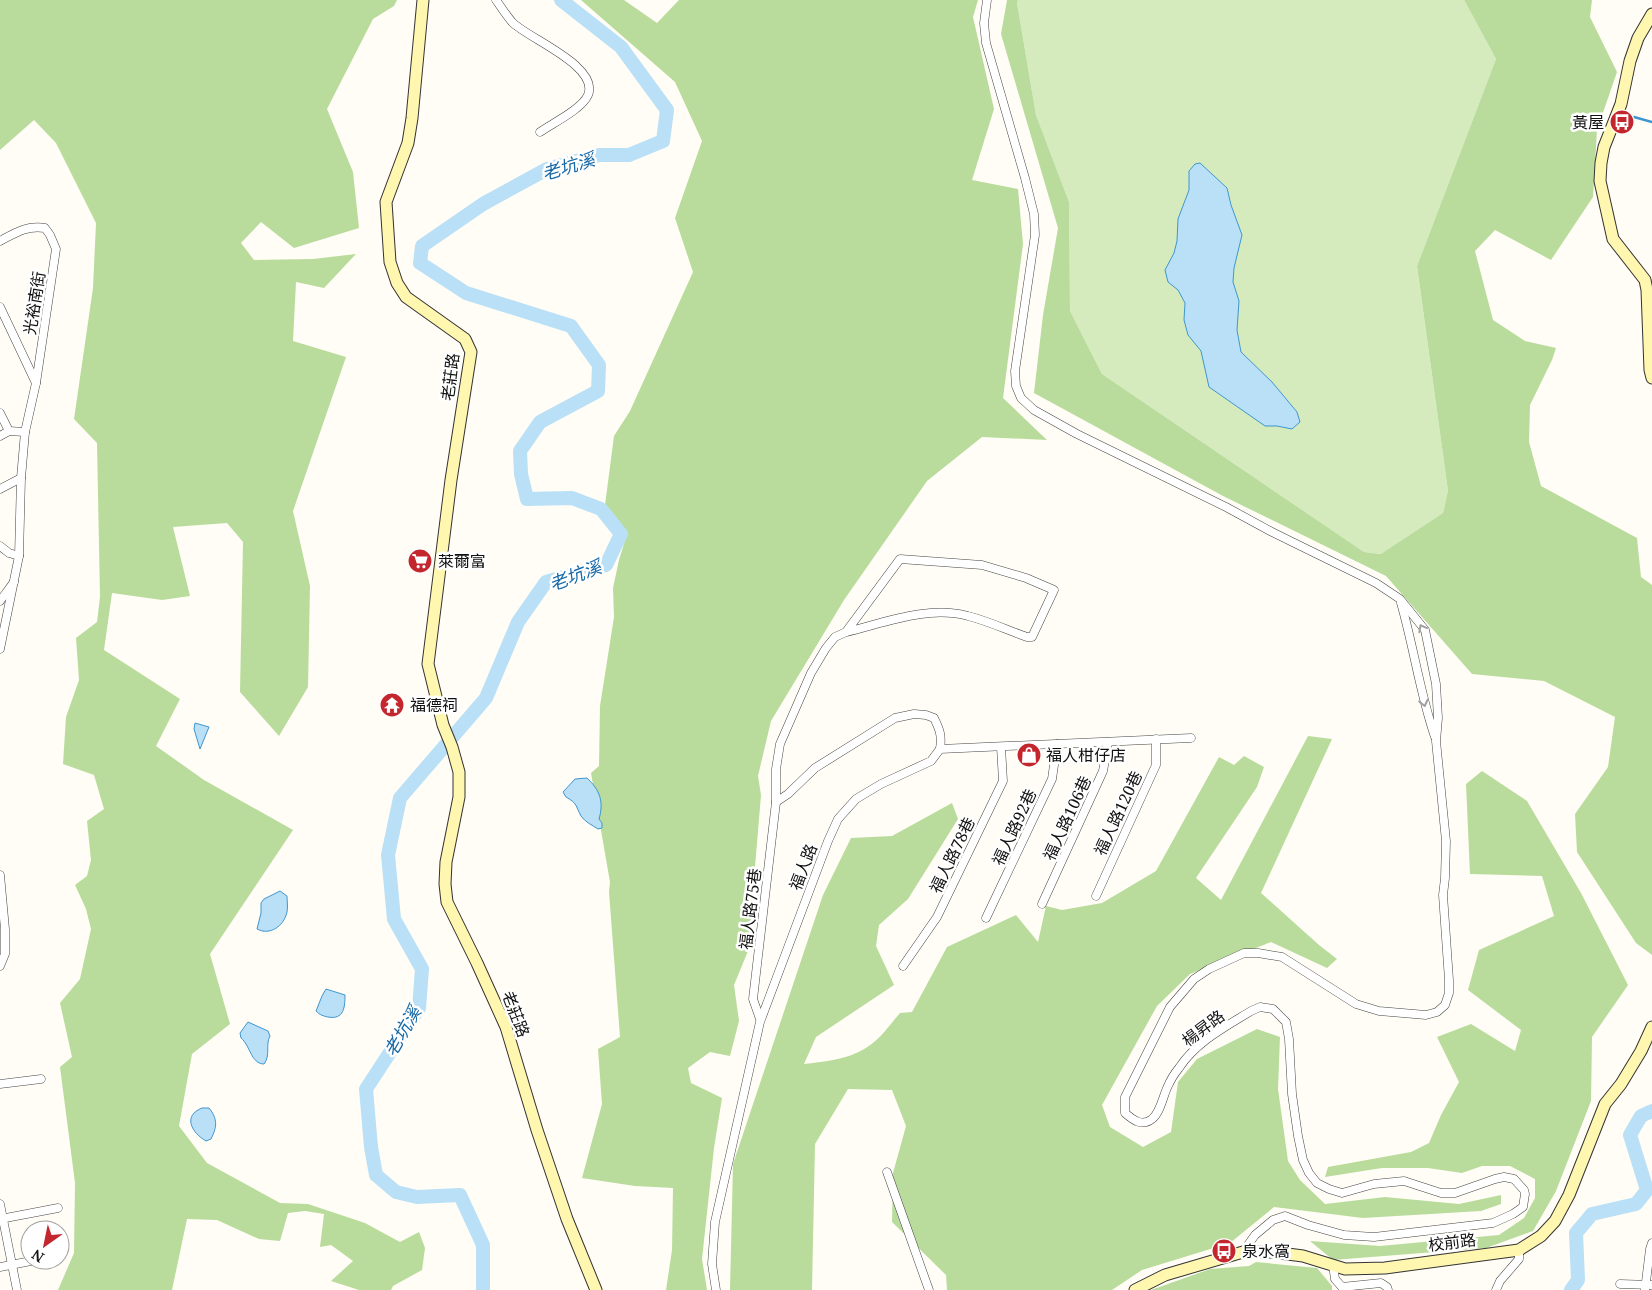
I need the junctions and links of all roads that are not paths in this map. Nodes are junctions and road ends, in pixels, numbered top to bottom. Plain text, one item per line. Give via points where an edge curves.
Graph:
1 (423, 0) edge
2 (496, 0) edge
3 (987, 0) edge
4 (1652, 14) edge
5 (540, 132) dead end
6 (0, 241) edge
7 (0, 307) edge
8 (1652, 378) edge
9 (36, 383) junction
10 (0, 413) edge
11 (9, 431) junction
12 (25, 432) junction
13 (0, 436) edge
14 (21, 478) junction
15 (0, 489) edge
16 (0, 546) edge
17 (19, 556) junction
18 (15, 581) junction
19 (1400, 599) junction
20 (0, 601) edge
21 (846, 632) junction
22 (0, 649) edge
23 (1191, 738) dead end
24 (1156, 739) junction
25 (1436, 741) junction
26 (1108, 742) junction
27 (1057, 744) junction
28 (1002, 747) junction
29 (940, 749) junction
30 (776, 802) junction
31 (0, 875) edge
32 (1096, 896) dead end
33 (1042, 904) dead end
34 (986, 918) dead end
35 (0, 966) edge
36 (903, 966) dead end
37 (760, 1019) junction
38 (1652, 1027) edge
39 (41, 1079) dead end
40 (0, 1084) edge
41 (887, 1172) dead end
42 (0, 1204) edge
43 (58, 1208) dead end
44 (1, 1219) edge
45 (1652, 1243) edge
46 (1519, 1250) junction
47 (1243, 1252) junction
48 (20, 1263) edge
49 (12, 1265) junction
50 (1333, 1265) junction
51 (0, 1267) edge
52 (1620, 1284) dead end
53 (1647, 1287) edge
54 (17, 1290) edge
55 (596, 1290) edge
56 (716, 1290) edge
57 (929, 1290) edge
58 (1135, 1290) edge
59 (1388, 1290) edge
60 (1496, 1290) edge

1 - 55 street, 老莊路 via 408,143 386,202 390,262 397,283 406,297 464,339 471,352 428,664 459,772 459,797 446,862 447,902 506,1027 564,1210
2 - 5 street via 512,22 568,60 584,73 589,82 589,93 583,103
3 - 19 street via 986,43 1034,214 1034,235 1015,371 1021,398 1034,410 1077,434 1376,583
4 - 8 street via 1638,38 1630,61 1621,104 1604,147 1600,181 1613,239 1645,280
6 - 9 street, 光裕南街 via 23,228 35,226 45,228 56,249
7 - 9 street
9 - 12 street, 光裕南街
10 - 11 street
11 - 12 street
11 - 13 street
12 - 14 street, 光裕南街
14 - 15 street
14 - 17 street, 光裕南街
16 - 17 street
17 - 18 street, 光裕南街
18 - 20 street
18 - 22 street, 光裕南街
19 -> 25 street
25 -> 19 street via 1436,684 1425,630
21 - 21 street via 900,559 982,565 1054,590 1032,637 967,615 938,612
21 - 30 street, 福人路75巷 via 835,637 811,673 780,744
23 - 24 street
24 - 26 street
24 - 32 street, 福人路120巷 via 1156,765
25 - 47 street, 楊昇路 via 1446,841 1443,895 1450,980 1445,1004 1437,1012 1426,1015 1379,1010 1356,1004 1282,956 1244,954 1194,979 1170,1008 1125,1097 1125,1113 1141,1123 1155,1118 1177,1070 1201,1043 1251,1011 1260,1007 1273,1009 1286,1022 1298,1136 1303,1160 1318,1183 1342,1193 1374,1184 1404,1181 1441,1193 1455,1193 1504,1177 1514,1179 1524,1190 1523,1207 1493,1223 1374,1237 1344,1235 1285,1216 1273,1220 1255,1235
26 - 27 street
26 - 33 street, 福人路106巷 via 1103,771
27 - 28 street
27 - 34 street, 福人路92巷 via 1052,779
28 - 29 street
28 - 36 street, 福人路78巷 via 1003,781 937,917
29 - 30 street via 942,737 934,718 914,714 895,718 815,768
29 - 37 street, 福人路 via 931,761 856,799 838,819
30 - 37 street, 福人路75巷 via 753,999
31 - 35 street via 6,954
37 - 56 street, 福人路 via 715,1222 712,1264
38 - 46 street, 校前路 via 1621,1084 1605,1104 1569,1195 1555,1221 1542,1236
39 - 40 street
41 - 57 street
42 - 44 street
43 - 44 street
44 - 49 street
45 - 53 street
46 - 50 street, 校前路 via 1385,1268 1344,1269
46 - 60 street via 1519,1259
47 - 50 street, 校前路 via 1303,1256
47 - 58 street, 校前路 via 1165,1275
48 - 49 street
49 - 51 street
49 - 54 street
50 - 59 street via 1335,1279 1342,1287 1381,1283
52 - 53 street

